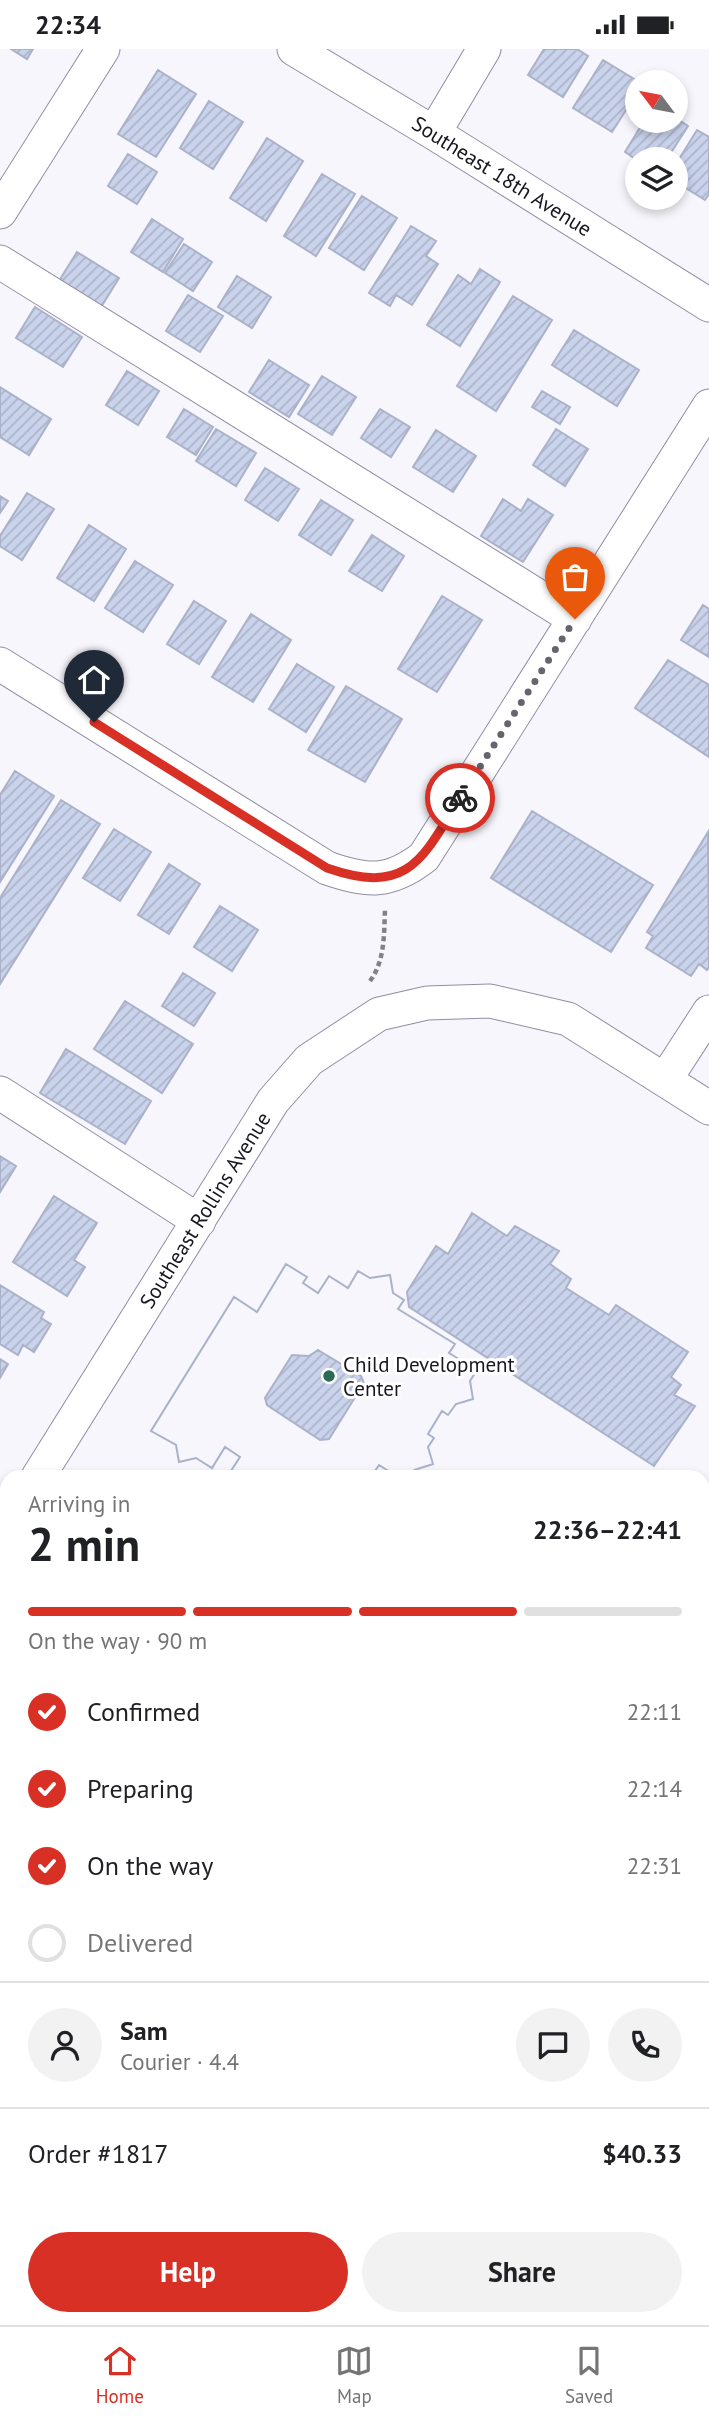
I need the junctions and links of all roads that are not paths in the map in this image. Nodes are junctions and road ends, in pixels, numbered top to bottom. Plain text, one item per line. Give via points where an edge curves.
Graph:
1 (103, 49) edge
2 (294, 49) edge
3 (484, 49) edge
4 (433, 133) junction
5 (4, 195) edge
6 (0, 262) edge
7 (709, 305) edge
8 (709, 406) edge
9 (575, 619) junction
10 (0, 664) edge
11 (709, 1012) edge
12 (665, 1080) junction
13 (0, 1093) edge
14 (709, 1108) edge
15 (199, 1221) junction
16 (42, 1470) edge

1 - 5 street
2 - 4 street, Southeast 18th Avenue
3 - 4 street
4 - 7 street, Southeast 18th Avenue
6 - 9 street
8 - 9 street
9 - 10 street via 424,857 406,870 380,879 327,868
11 - 12 street
12 - 14 street, Southeast Rollins Avenue
12 - 15 street, Southeast Rollins Avenue via 568,1019 491,1001 426,1003 379,1014 309,1060 274,1101
13 - 15 street
15 - 16 street, Southeast Rollins Avenue

